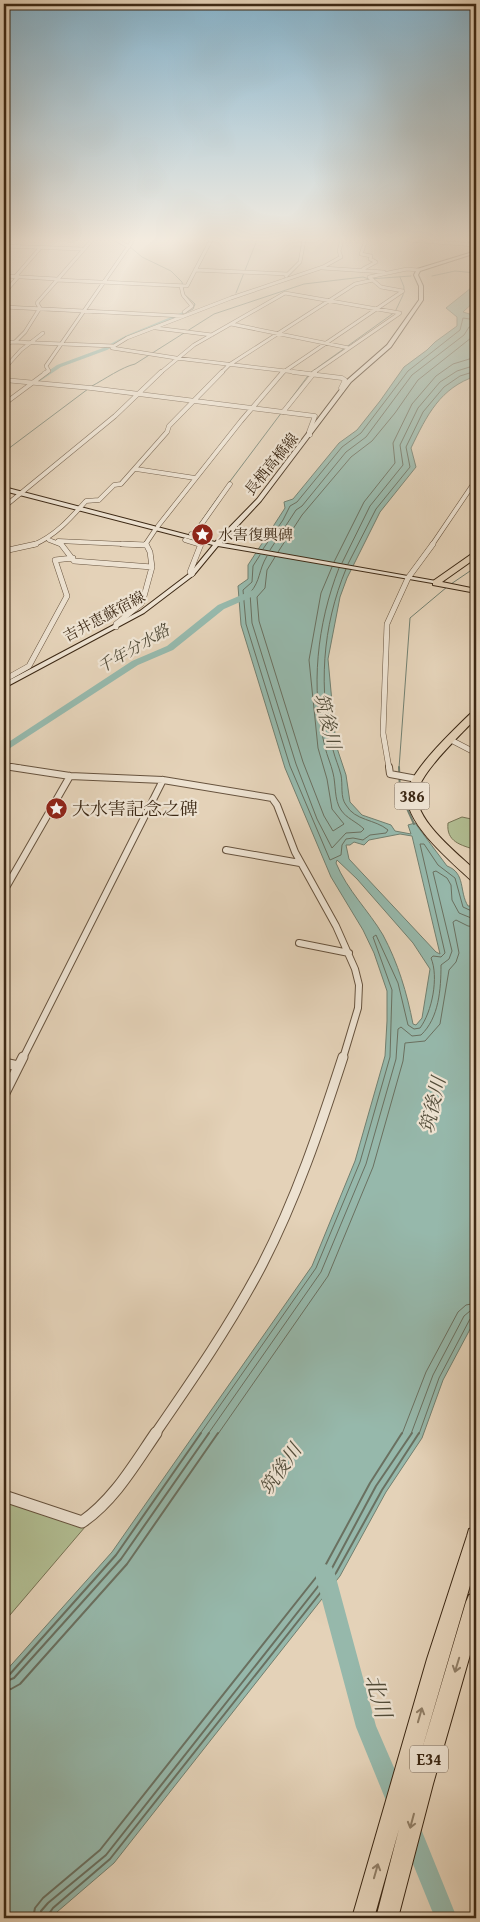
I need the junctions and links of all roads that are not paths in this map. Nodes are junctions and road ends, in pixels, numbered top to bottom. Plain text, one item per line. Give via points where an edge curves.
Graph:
1 (26, 330) edge
2 (74, 330) edge
3 (150, 330) edge
4 (172, 330) edge
5 (221, 330) edge
6 (257, 330) edge
7 (283, 330) edge
8 (345, 330) edge
9 (376, 330) edge
10 (401, 330) edge
11 (43, 333) dead end
12 (276, 334) junction
13 (212, 335) junction
14 (15, 342) junction
15 (30, 342) junction
16 (63, 343) junction
17 (325, 343) junction
18 (4, 344) edge
19 (113, 346) junction
20 (350, 348) junction
21 (176, 358) junction
22 (229, 365) junction
23 (4, 369) edge
24 (284, 371) junction
25 (311, 374) junction
26 (4, 380) edge
27 (35, 384) junction
28 (342, 390) junction
29 (139, 394) junction
30 (194, 401) junction
31 (4, 404) edge
32 (4, 408) edge
33 (251, 408) junction
34 (283, 412) junction
35 (310, 435) junction
36 (136, 469) junction
37 (195, 478) junction
38 (476, 480) edge
39 (230, 484) dead end
40 (4, 488) edge
41 (21, 492) junction
42 (4, 507) edge
43 (80, 508) junction
44 (192, 534) dead end
45 (49, 540) junction
46 (185, 540) dead end
47 (58, 541) junction
48 (220, 544) junction
49 (145, 545) junction
50 (4, 551) edge
51 (476, 555) edge
52 (73, 558) junction
53 (152, 567) junction
54 (192, 574) junction
55 (404, 577) junction
56 (436, 583) junction
57 (476, 591) edge
58 (116, 627) junction
59 (4, 680) edge
60 (4, 686) edge
61 (4, 693) edge
62 (476, 713) edge
63 (451, 740) junction
64 (476, 753) edge
65 (4, 766) edge
66 (70, 776) junction
67 (417, 779) junction
68 (163, 780) junction
69 (226, 850) dead end
70 (300, 863) junction
71 (476, 878) edge
72 (4, 891) edge
73 (299, 943) dead end
74 (349, 953) junction
75 (4, 1062) edge
76 (18, 1066) junction
77 (4, 1095) edge
78 (4, 1496) edge
79 (476, 1536) edge
80 (476, 1602) edge
81 (363, 1918) edge
82 (387, 1918) edge

1 - 14 street
2 - 16 street
3 - 19 street
4 - 13 street
5 - 13 street
6 - 12 street
7 - 12 street
8 - 17 street
9 - 20 street
10 - 28 main road, 長栖高橋線 via 389,346
11 - 15 street
12 - 17 street
12 - 22 street
13 - 21 street
14 - 15 street
14 - 18 street
15 - 16 street
15 - 23 street
16 - 19 street
16 - 27 street via 56,357 46,366 49,371 42,374
17 - 20 street
17 - 24 street
19 - 21 street
20 - 25 street
21 - 22 street
21 - 29 street
22 - 24 street
22 - 30 street
24 - 25 street
24 - 33 street
25 - 28 street via 342,378 345,380
25 - 34 street
26 - 27 street
27 - 29 street
27 - 31 street
27 - 32 street
28 - 35 main road, 長栖高橋線
29 - 30 street
29 - 41 street
30 - 33 street
30 - 36 street
33 - 34 street
33 - 37 street
34 - 35 street via 315,416
35 - 48 main road, 長栖高橋線 via 260,500
36 - 37 street
36 - 43 street via 99,500 86,501
37 - 49 street
38 - 55 street via 425,556
39 - 44 street via 201,525 201,535
40 - 41 main road
41 - 42 street
41 - 43 main road
43 - 45 street
43 - 48 main road
45 - 47 street
45 - 50 street via 31,548
46 - 54 street via 201,544
47 - 49 street
47 - 52 street
48 - 54 main road, 吉井恵蘇宿線
48 - 55 main road
49 - 53 street via 150,552
51 - 56 main road
52 - 53 street via 74,561
52 - 59 street via 55,560 67,596 29,666
53 - 58 street via 141,604
54 - 58 main road, 吉井恵蘇宿線 via 157,603
55 - 56 main road
55 - 67 street via 387,624 383,733 390,774
56 - 57 main road
58 - 60 main road, 吉井恵蘇宿線
58 - 61 main road
62 - 63 highway, 386
63 - 64 street
63 - 67 highway, 386
65 - 66 street
66 - 68 street
66 - 72 street
67 - 71 highway, 386 via 412,794 429,833
68 - 70 street via 272,798
68 - 76 street
69 - 70 street
70 - 74 street
73 - 74 street
74 - 78 street via 359,985 358,1008 342,1064 291,1203 262,1265 218,1342 116,1491 95,1513 82,1522
75 - 76 street
76 - 77 street
81 -> 79 highway, E34 via 436,1659
80 -> 82 highway, E34 via 422,1784

